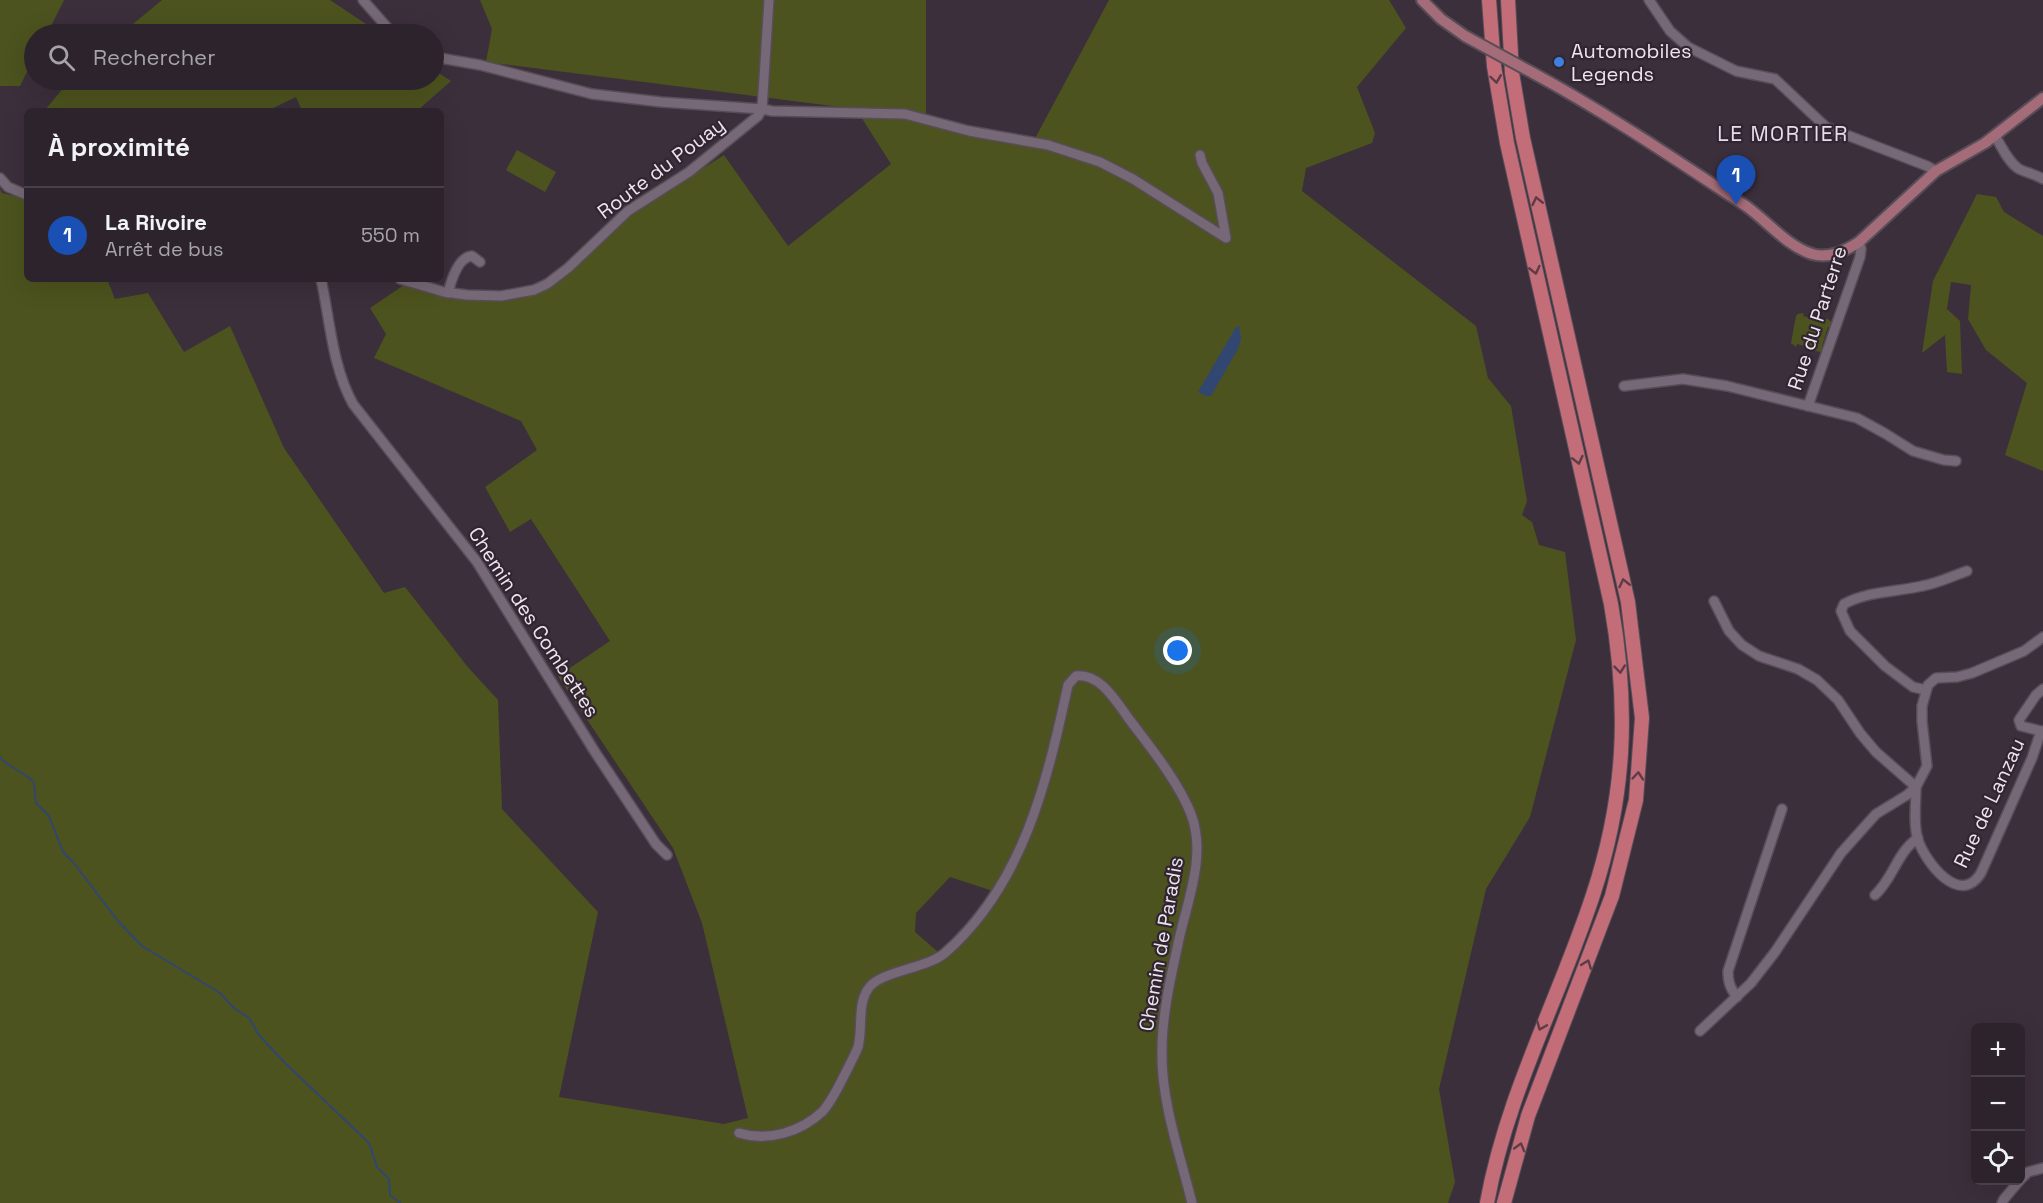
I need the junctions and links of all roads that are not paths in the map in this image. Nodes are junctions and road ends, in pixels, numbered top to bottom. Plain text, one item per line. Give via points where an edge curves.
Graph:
1 (363, 0) edge
2 (769, 0) edge
3 (1422, 0) edge
4 (1490, 0) edge
5 (1508, 0) edge
6 (1649, 0) edge
7 (384, 24) edge
8 (444, 59) edge
9 (2043, 98) edge
10 (762, 109) junction
11 (1995, 136) junction
12 (1200, 155) dead end
13 (1936, 171) junction
14 (0, 178) edge
15 (2043, 179) edge
16 (24, 194) edge
17 (1859, 242) junction
18 (480, 262) dead end
19 (322, 282) edge
20 (408, 282) edge
21 (448, 293) junction
22 (1624, 386) dead end
23 (1808, 406) junction
24 (1956, 461) dead end
25 (1967, 571) dead end
26 (1714, 601) dead end
27 (2043, 637) edge
28 (2043, 689) edge
29 (1926, 690) junction
30 (2042, 731) edge
31 (1916, 787) junction
32 (1782, 809) dead end
33 (1918, 838) junction
34 (667, 855) dead end
35 (1875, 895) dead end
36 (1737, 997) junction
37 (1700, 1031) dead end
38 (739, 1133) dead end
39 (2043, 1168) edge
40 (2025, 1175) edge
41 (2016, 1185) edge
42 (1192, 1203) edge
43 (1487, 1203) edge
44 (1504, 1203) edge
45 (2002, 1203) edge

1 - 7 street
2 - 10 street
3 - 17 main road, bridge via 1440,19 1465,36 1595,107 1750,209 1806,251 1827,256
4 -> 43 highway via 1494,66 1507,143 1611,604 1623,722 1617,798 1605,854 1511,1108
44 -> 5 highway via 1528,1116 1612,896 1636,800 1642,718 1628,602 1523,138 1512,73
6 - 13 street via 1670,31 1688,47 1736,70 1775,80 1826,127
8 - 10 street via 592,94
9 - 11 main road
10 - 12 street via 905,114 969,131 1048,145 1100,162 1133,179 1226,238 1218,194
10 - 21 street, Route du Pouay via 689,172 628,211 547,284 501,296
11 - 13 main road
11 - 15 street via 2010,161
13 - 17 main road
14 - 16 street
17 - 23 street, Rue du Parterre via 1860,257
18 - 21 street via 466,256
19 - 34 street, Chemin des Combettes via 338,370 353,404 477,562 595,752
20 - 21 street, Route du Pouay
22 - 23 street, Rue du Parterre via 1698,380
23 - 24 street, Rue du Parterre via 1857,418 1913,452
25 - 29 street via 1935,583 1856,599 1844,604 1841,611 1850,631 1885,666 1913,687
26 - 31 street via 1729,631 1742,645 1817,680 1846,710 1876,752
27 - 29 street via 2024,651 1972,673 1936,678
28 - 30 street, Rue de Lanzau via 2019,720 2026,729
29 - 31 street via 1922,721 1927,766
30 - 33 street, Rue de Lanzau via 1977,880 1962,886 1942,876
31 - 33 street, Rue de Lanzau
31 - 36 street via 1876,814 1841,853 1775,952
32 - 36 street via 1729,965 1728,980
33 - 35 street via 1905,848 1884,887
36 - 37 street
38 - 42 street, Chemin de Paradis via 752,1137 777,1135 803,1126 824,1110 858,1048 866,991 874,982 943,955 988,904 1018,854 1038,805 1068,685 1076,676 1086,675 1117,702 1150,747 1179,792 1195,829 1191,899 1168,997 1162,1051 1171,1120
39 - 40 street
41 - 45 street

